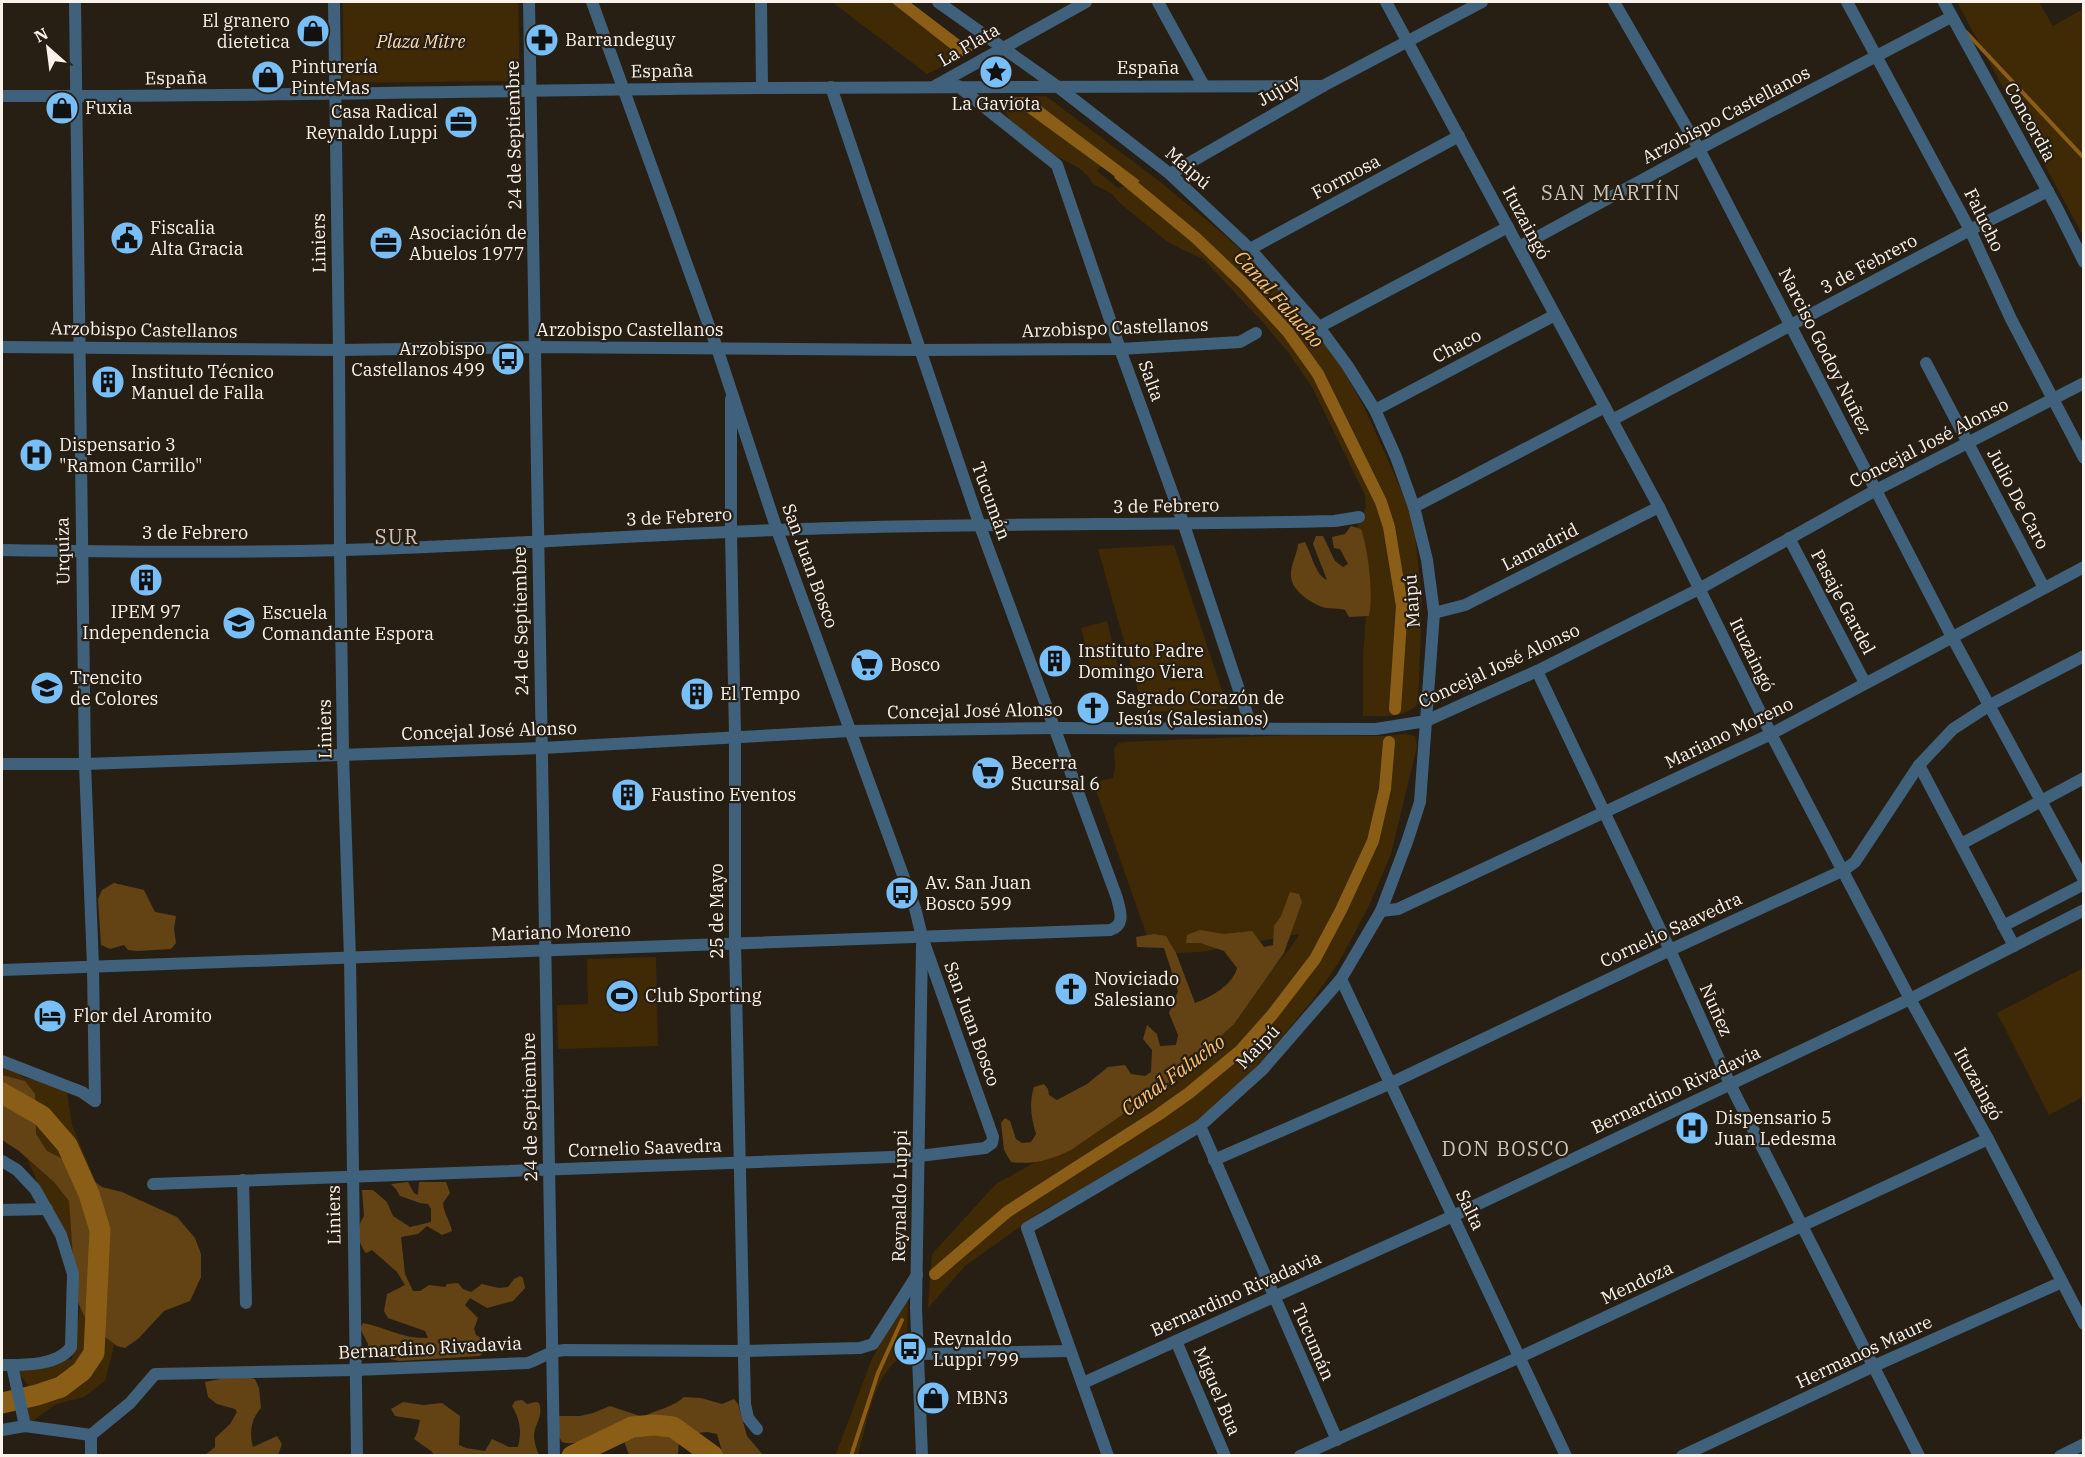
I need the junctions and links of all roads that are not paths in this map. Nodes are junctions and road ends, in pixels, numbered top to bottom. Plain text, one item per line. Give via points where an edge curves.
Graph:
1 (75, 2) edge
2 (334, 2) edge
3 (529, 2) edge
4 (592, 2) edge
5 (761, 2) edge
6 (938, 2) edge
7 (1086, 2) edge
8 (1158, 2) edge
9 (1386, 2) edge
10 (1482, 2) edge
11 (1614, 2) edge
12 (1847, 2) edge
13 (1944, 2) edge
14 (1951, 16) junction
15 (1408, 41) junction
16 (1002, 46) junction
17 (1877, 56) junction
18 (934, 86) junction
19 (958, 86) junction
20 (1204, 86) junction
21 (1323, 86) junction
22 (762, 87) junction
23 (831, 87) junction
24 (1058, 87) junction
25 (623, 89) junction
26 (531, 90) junction
27 (335, 93) junction
28 (2, 96) edge
29 (76, 96) junction
30 (1459, 136) junction
31 (1699, 149) junction
32 (1170, 174) junction
33 (2048, 191) junction
34 (1508, 227) junction
35 (1970, 230) junction
36 (1519, 248) junction
37 (1250, 249) junction
38 (2084, 262) edge
39 (1555, 315) junction
40 (1792, 325) junction
41 (1319, 327) junction
42 (1256, 333) dead end
43 (2, 347) edge
44 (81, 347) junction
45 (535, 347) junction
46 (717, 348) junction
47 (1120, 349) junction
48 (339, 350) junction
49 (919, 350) junction
50 (1926, 363) dead end
51 (2084, 383) edge
52 (731, 389) junction
53 (2053, 400) junction
54 (1605, 407) junction
55 (1375, 410) junction
56 (1612, 420) junction
57 (1968, 444) junction
58 (2084, 458) edge
59 (1876, 490) junction
60 (1414, 507) junction
61 (1659, 507) junction
62 (1359, 517) dead end
63 (1184, 525) junction
64 (980, 526) junction
65 (777, 530) junction
66 (731, 533) junction
67 (1789, 538) junction
68 (538, 543) junction
69 (2, 550) edge
70 (340, 550) junction
71 (81, 551) junction
72 (2084, 567) edge
73 (2044, 588) junction
74 (1699, 589) junction
75 (1434, 613) junction
76 (1952, 637) junction
77 (2084, 656) edge
78 (1536, 671) junction
79 (1865, 683) junction
80 (1990, 705) junction
81 (1426, 722) junction
82 (1056, 728) junction
83 (1252, 729) junction
84 (850, 731) junction
85 (1771, 734) junction
86 (735, 736) junction
87 (542, 748) junction
88 (343, 754) junction
89 (2, 764) edge
90 (85, 764) junction
91 (1919, 765) junction
92 (2084, 778) edge
93 (2041, 801) junction
94 (1605, 813) junction
95 (1960, 844) junction
96 (1844, 870) junction
97 (2084, 880) edge
98 (2084, 884) edge
99 (2084, 910) edge
100 (1381, 911) junction
101 (1120, 923) joint
102 (2003, 926) junction
103 (922, 937) junction
104 (735, 942) junction
105 (2014, 946) junction
106 (1670, 950) junction
107 (544, 951) junction
108 (350, 958) junction
109 (93, 967) junction
110 (2, 970) edge
111 (1341, 979) junction
112 (1911, 999) junction
113 (2, 1061) edge
114 (1389, 1084) junction
115 (1730, 1084) junction
116 (1200, 1126) junction
117 (1988, 1139) junction
118 (992, 1143) joint
119 (919, 1156) junction
120 (1214, 1160) junction
121 (2, 1161) edge
122 (739, 1162) junction
123 (550, 1169) junction
124 (352, 1176) junction
125 (243, 1180) junction
126 (153, 1184) dead end
127 (47, 1209) junction
128 (2, 1210) edge
129 (1453, 1216) junction
130 (1802, 1227) junction
131 (917, 1275) junction
132 (2062, 1282) junction
133 (1274, 1297) junction
134 (246, 1303) dead end
135 (2084, 1324) edge
136 (1176, 1341) junction
137 (552, 1351) junction
138 (743, 1351) junction
139 (1070, 1351) junction
140 (919, 1354) junction
141 (1520, 1357) junction
142 (7, 1365) edge
143 (1874, 1366) junction
144 (355, 1370) junction
145 (1083, 1383) junction
146 (25, 1426) junction
147 (757, 1429) dead end
148 (2, 1430) edge
149 (91, 1435) junction
150 (1337, 1440) junction
151 (2084, 1444) edge
152 (91, 1455) edge
153 (357, 1455) edge
154 (554, 1455) edge
155 (922, 1455) edge
156 (1108, 1455) edge
157 (1225, 1455) edge
158 (1300, 1455) edge
159 (1566, 1455) edge
160 (1682, 1455) edge
161 (1919, 1455) edge
162 (2060, 1455) edge

1 - 29 street, Urquiza
2 - 27 street, Liniers
3 - 26 street, 24 de Septiembre
4 - 25 street, San Juan Bosco
5 - 22 street
6 - 16 street, Maipú
7 - 16 street, La Plata
8 - 20 street
9 - 15 street, Ituzaingó
10 - 15 street, Jujuy
11 - 31 street, Narciso Godoy Nuñez
12 - 17 street, Falucho
13 - 14 street, Concordia
14 - 17 street, Arzobispo Castellanos
14 - 33 street, Concordia
15 - 21 street, Jujuy
15 - 30 street, Ituzaingó
16 - 18 street, La Plata
16 - 24 street, Maipú
17 - 31 street, Arzobispo Castellanos
17 - 35 street, Falucho
18 - 19 street, España
18 - 23 street, España
19 - 24 street, España
19 - 47 street, Salta via 1057,165
20 - 21 street, España
20 - 24 street, España
21 - 32 street, Jujuy
22 - 23 street, España
22 - 25 street, España
23 - 49 street, Tucumán
24 - 32 street, Maipú
25 - 26 street, España
25 - 46 street, San Juan Bosco
26 - 27 street, España
26 - 45 street, 24 de Septiembre
27 - 29 street, España
27 - 48 street, Liniers
28 - 29 street, España
29 - 44 street, Urquiza
30 - 34 street, Ituzaingó
30 - 37 street, Formosa
31 - 36 street, Arzobispo Castellanos
31 - 40 street, Narciso Godoy Nuñez
32 - 37 street, Maipú
33 - 35 street, 3 de Febrero
33 - 38 street, Concordia
34 - 36 street, Ituzaingó
34 - 41 street
35 - 40 street, 3 de Febrero
35 - 53 street, Falucho
36 - 39 street, Ituzaingó
37 - 41 street, Maipú
39 - 54 street, Ituzaingó
39 - 55 street, Chaco
40 - 56 street, 3 de Febrero
40 - 59 street, Narciso Godoy Nuñez
41 - 55 street, Maipú
42 - 47 street, Arzobispo Castellanos via 1240,342
43 - 44 street, Arzobispo Castellanos
44 - 48 street, Arzobispo Castellanos
44 - 71 street, Urquiza
45 - 46 street, Arzobispo Castellanos
45 - 48 street, Arzobispo Castellanos
45 - 68 street, 24 de Septiembre
46 - 49 street, Arzobispo Castellanos
46 - 52 street, San Juan Bosco
47 - 49 street, Arzobispo Castellanos
47 - 63 street, Salta
48 - 70 street, Liniers
49 - 64 street, Tucumán
50 - 57 street, Julio De Caro
51 - 53 street, Concejal José Alonso
52 - 65 street, San Juan Bosco
52 - 66 street, 25 de Mayo
53 - 57 street, Concejal José Alonso
53 - 58 street, Falucho
54 - 56 street, Ituzaingó
54 - 60 street
55 - 60 street, Maipú
56 - 61 street, Ituzaingó
57 - 59 street, Concejal José Alonso
57 - 73 street, Julio De Caro
59 - 67 street, Concejal José Alonso
59 - 76 street, Narciso Godoy Nuñez
60 - 75 street, Maipú
61 - 74 street, Ituzaingó
61 - 75 street, Lamadrid via 1465,605
62 - 63 street, 3 de Febrero
63 - 64 street, 3 de Febrero
63 - 83 street, Salta
64 - 65 street, 3 de Febrero
64 - 82 street, Tucumán
65 - 66 street, 3 de Febrero
65 - 84 street, San Juan Bosco
66 - 68 street, 3 de Febrero
66 - 86 street, 25 de Mayo
67 - 74 street, Concejal José Alonso
67 - 79 street, Pasaje Gardel
68 - 70 street, 3 de Febrero
68 - 87 street, 24 de Septiembre
69 - 71 street, 3 de Febrero
70 - 71 street, 3 de Febrero
70 - 88 street, Liniers
71 - 90 street, Urquiza
72 - 73 street, Mariano Moreno
73 - 76 street, Mariano Moreno
74 - 78 street, Concejal José Alonso
74 - 85 street, Ituzaingó
75 - 81 street, Maipú
76 - 79 street, Mariano Moreno
76 - 80 street, Narciso Godoy Nuñez
77 - 80 street, Cornelio Saavedra
78 - 81 street, Concejal José Alonso
78 - 94 street, Nuñez
79 - 85 street, Mariano Moreno
80 - 91 street, Cornelio Saavedra via 1953,729
80 - 93 street, Narciso Godoy Nuñez
81 - 83 street, Concejal José Alonso via 1376,729
81 - 100 street, Maipú via 1420,802
82 - 83 street, Concejal José Alonso
82 - 84 street, Concejal José Alonso
82 - 101 street, Tucumán via 1117,898
84 - 86 street, Concejal José Alonso
84 - 103 street, San Juan Bosco
85 - 94 street, Mariano Moreno
85 - 96 street, Ituzaingó
86 - 87 street, Concejal José Alonso
86 - 104 street, 25 de Mayo
87 - 88 street, Concejal José Alonso
87 - 107 street, 24 de Septiembre
88 - 90 street, Concejal José Alonso
88 - 108 street, Liniers
89 - 90 street, Concejal José Alonso
90 - 109 street, Urquiza
91 - 95 street
91 - 96 street, Cornelio Saavedra via 1855,862
92 - 93 street
93 - 95 street
93 - 97 street, Narciso Godoy Nuñez
94 - 100 street, Mariano Moreno via 1398,909
94 - 106 street, Nuñez
95 - 102 street
96 - 106 street, Cornelio Saavedra
96 - 112 street, Ituzaingó
98 - 102 street
99 - 105 street, Bernardino Rivadavia
100 - 111 street, Maipú
101 - 103 street, Mariano Moreno via 1110,930
102 - 105 street
103 - 104 street, Mariano Moreno
103 - 118 street, San Juan Bosco
103 - 119 street, Reynaldo Luppi
104 - 107 street, Mariano Moreno
104 - 122 street, 25 de Mayo
105 - 112 street, Bernardino Rivadavia
106 - 114 street, Cornelio Saavedra
106 - 115 street, Nuñez
107 - 108 street, Mariano Moreno
107 - 123 street, 24 de Septiembre
108 - 109 street, Mariano Moreno
108 - 124 street, Liniers
109 - 110 street, Mariano Moreno
109 - 113 street, Urquiza via 95,1101 82,1092
111 - 114 street, Salta
111 - 116 street, Maipú via 1263,1070
112 - 115 street, Bernardino Rivadavia
112 - 117 street, Ituzaingó
114 - 120 street, Cornelio Saavedra
114 - 129 street, Salta
115 - 129 street, Bernardino Rivadavia
115 - 130 street, Nuñez
116 - 120 street, Tucumán
116 - 139 street, Maipú via 1027,1228
117 - 130 street, Mendoza
117 - 132 street, Ituzaingó
118 - 119 street, Cornelio Saavedra via 984,1148
119 - 122 street, Cornelio Saavedra
119 - 131 street, Reynaldo Luppi
120 - 133 street, Tucumán
121 - 127 street via 29,1182
122 - 123 street, Cornelio Saavedra
122 - 138 street, 25 de Mayo
123 - 124 street, Cornelio Saavedra
123 - 137 street, 24 de Septiembre
124 - 125 street, Cornelio Saavedra
124 - 144 street, Liniers
125 - 126 street, Cornelio Saavedra
125 - 134 street
127 - 128 street
127 - 142 street via 73,1274 71,1347 55,1360
129 - 133 street, Bernardino Rivadavia
129 - 141 street, Salta
130 - 141 street, Mendoza
130 - 143 street, Nuñez
131 - 138 street, Bernardino Rivadavia via 873,1344 860,1348
131 - 140 street, Reynaldo Luppi
132 - 135 street, Ituzaingó
132 - 143 street, Hermanos Maure
133 - 136 street, Bernardino Rivadavia
133 - 150 street, Tucumán
136 - 145 street, Bernardino Rivadavia
136 - 157 street, Miguel Bua
137 - 138 street, Bernardino Rivadavia
137 - 144 street, Bernardino Rivadavia via 528,1363
137 - 154 street, 24 de Septiembre
138 - 147 street, 25 de Mayo via 745,1404 748,1418
139 - 140 street
139 - 145 street
140 - 155 street, Reynaldo Luppi
141 - 150 street, Mendoza
141 - 159 street, Salta
142 - 146 street
143 - 160 street, Hermanos Maure
143 - 161 street, Nuñez
144 - 149 street, Bernardino Rivadavia via 155,1374 130,1403
144 - 153 street, Liniers
145 - 156 street
146 - 148 street
146 - 149 street
149 - 152 street
150 - 158 street, Mendoza
151 - 162 street

